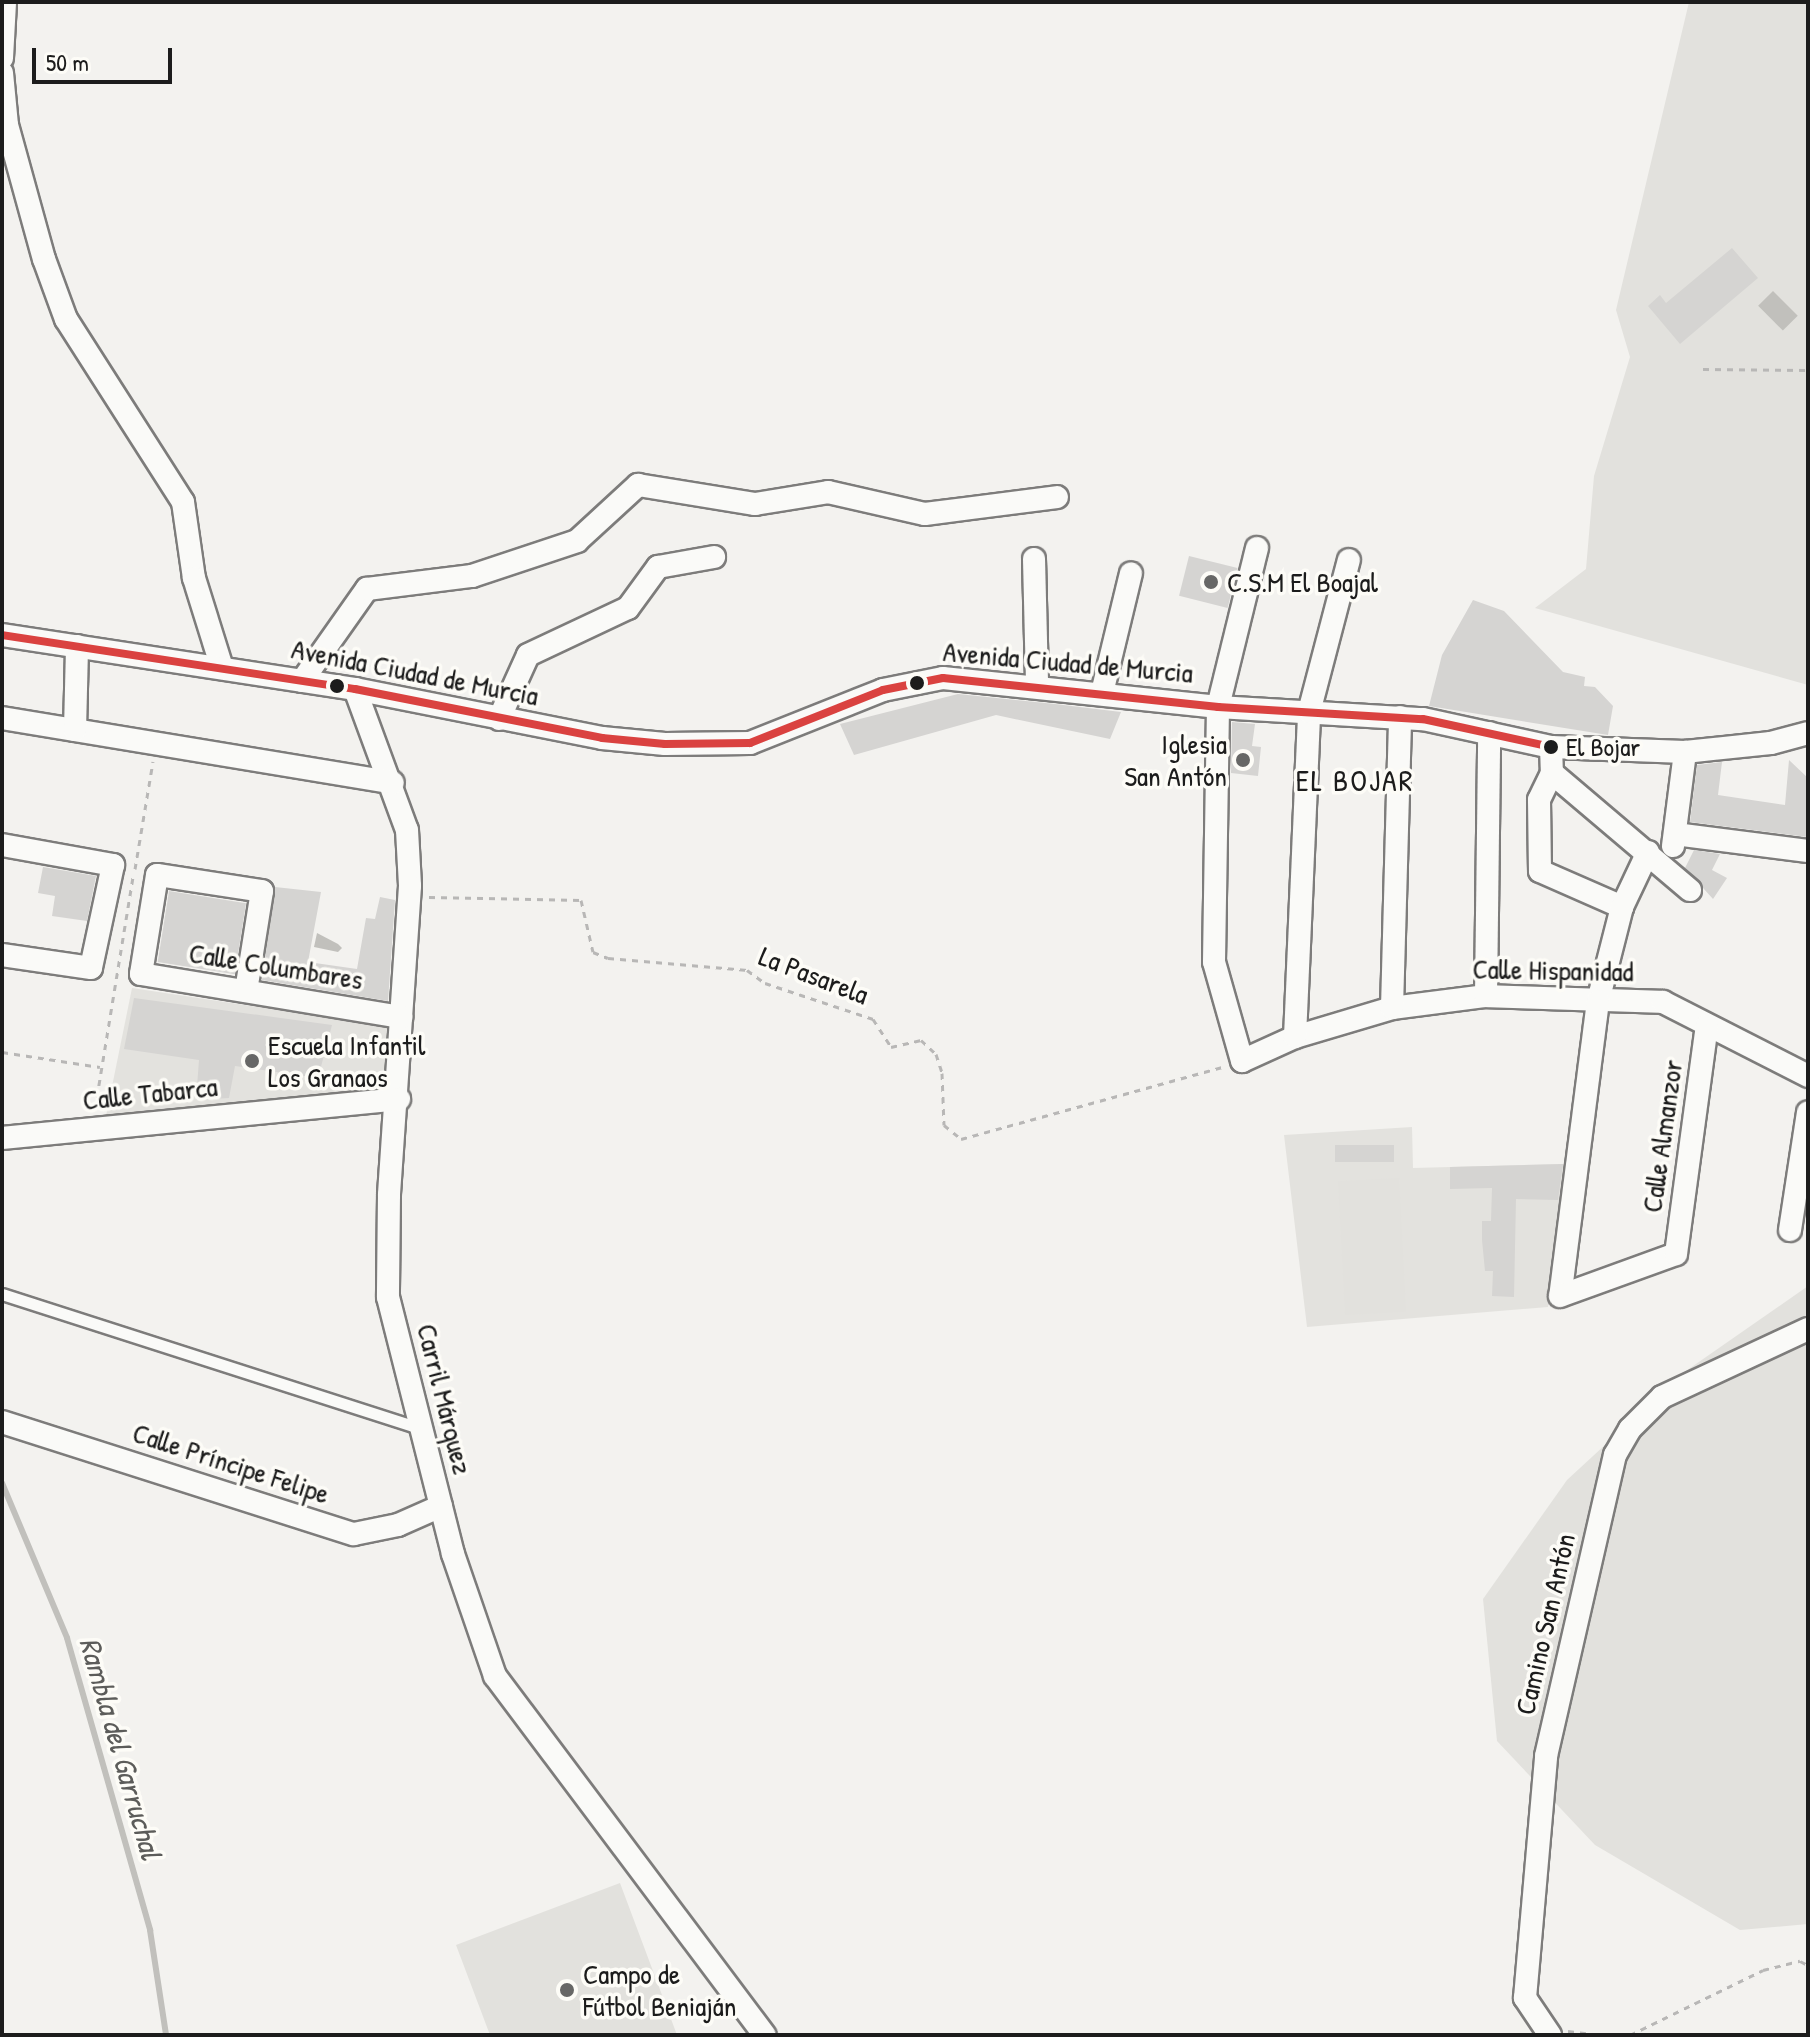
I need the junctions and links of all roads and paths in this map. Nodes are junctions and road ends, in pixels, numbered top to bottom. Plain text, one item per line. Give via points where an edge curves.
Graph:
1 (5, 2) edge
2 (2, 58) edge
3 (2, 73) edge
4 (1703, 369) dead end
5 (1808, 370) edge
6 (1057, 497) dead end
7 (1257, 548) dead end
8 (714, 557) dead end
9 (1034, 559) dead end
10 (1349, 560) dead end
11 (1131, 573) dead end
12 (2, 635) edge
13 (77, 646) junction
14 (222, 668) junction
15 (302, 681) junction
16 (1037, 686) junction
17 (355, 689) junction
18 (1102, 693) junction
19 (1218, 707) junction
20 (1309, 712) junction
21 (1400, 717) junction
22 (2, 718) edge
23 (499, 719) junction
24 (75, 730) junction
25 (1489, 733) junction
26 (1808, 733) edge
27 (157, 743) junction
28 (1551, 747) junction
29 (1685, 752) junction
30 (1552, 773) junction
31 (393, 783) junction
32 (1675, 834) junction
33 (2, 845) edge
34 (1808, 851) edge
35 (1648, 852) junction
36 (1670, 868) junction
37 (1690, 890) dead end
38 (409, 897) junction
39 (1622, 907) junction
40 (96, 946) junction
41 (120, 950) junction
42 (2, 955) edge
43 (142, 964) junction
44 (246, 991) junction
45 (1486, 996) junction
46 (1598, 1001) junction
47 (1392, 1008) junction
48 (401, 1017) junction
49 (1707, 1026) junction
50 (1295, 1037) junction
51 (2, 1052) edge
52 (1242, 1061) junction
53 (100, 1067) junction
54 (1808, 1076) edge
55 (399, 1099) junction
56 (1808, 1112) edge
57 (93, 1129) junction
58 (2, 1138) edge
59 (1790, 1230) dead end
60 (2, 1294) edge
61 (1808, 1329) edge
62 (2, 1422) edge
63 (421, 1428) junction
64 (441, 1506) junction
65 (1808, 1965) edge
66 (1549, 2032) edge
67 (765, 2035) edge
68 (1602, 2035) edge
69 (1630, 2035) edge

1 - 2 street
3 - 14 street via 7,125 66,319 183,502 194,578
4 - 5 path
6 - 15 street via 925,514 828,492 755,504 638,485 577,541 472,576 367,589
7 - 19 street
8 - 23 street via 658,567 628,608 528,655
9 - 16 street
10 - 20 street
11 - 18 street
12 - 13 street, Avenida Ciudad de Murcia
13 - 14 street, Avenida Ciudad de Murcia
13 - 24 street
14 - 15 street, Avenida Ciudad de Murcia
15 - 17 street, Avenida Ciudad de Murcia
16 - 18 street, Avenida Ciudad de Murcia
16 - 23 street, Avenida Ciudad de Murcia via 920,680 864,697 779,735 732,744 629,742
17 - 23 street, Avenida Ciudad de Murcia
17 - 31 street, Carril Márquez
18 - 19 street, Avenida Ciudad de Murcia
19 - 20 street, Avenida Ciudad de Murcia
19 - 52 street via 1214,962
20 - 21 street, Avenida Ciudad de Murcia
20 - 50 street
21 - 25 street, Avenida Ciudad de Murcia
21 - 47 street
22 - 24 street
24 - 27 street
25 - 28 street, Avenida Ciudad de Murcia
25 - 45 street
26 - 29 street, Avenida Ciudad de Murcia via 1771,743
27 - 31 street
27 - 41 path
28 - 29 street, Avenida Ciudad de Murcia
28 - 30 street
29 - 32 street
30 - 35 street
30 - 39 street via 1539,800 1540,871
31 - 38 street, Carril Márquez via 407,830
32 - 34 street
32 - 36 street
33 - 40 street via 113,865
35 - 36 street
35 - 39 street
36 - 37 street
38 - 48 street, Carril Márquez
38 - 52 path, La Pasarela via 581,900 593,952 608,958 747,970 765,983 873,1019 891,1047 921,1040 936,1054 942,1073 944,1125 961,1139
39 - 46 street
40 - 41 path
40 - 42 street via 91,968
41 - 43 path
41 - 53 path
43 - 44 street, Calle Columbares
43 - 44 street via 157,875 262,891
44 - 48 street, Calle Columbares
45 - 46 street, Calle Hispanidad
45 - 47 street, Calle Hispanidad
46 - 49 street, Calle Hispanidad via 1663,1002
46 - 49 street, Calle Almanzor via 1560,1296 1676,1254
47 - 50 street, Calle Hispanidad
48 - 55 street, Carril Márquez
49 - 54 street, Calle Hispanidad
50 - 52 street, Calle Hispanidad
51 - 53 path
53 - 57 path
55 - 57 street, Calle Tabarca
55 - 63 street, Carril Márquez via 389,1195 388,1297
56 - 59 street
57 - 58 street, Calle Tabarca
60 - 63 lane
61 - 66 street, Camino San Antón via 1662,1397 1630,1429 1615,1455 1546,1756 1525,1998
62 - 64 street, Calle Príncipe Felipe via 354,1534 398,1525
63 - 64 street, Carril Márquez
64 - 67 street, Carril Márquez via 495,1676
65 - 69 path via 1800,1961 1763,1970
66 - 68 path

